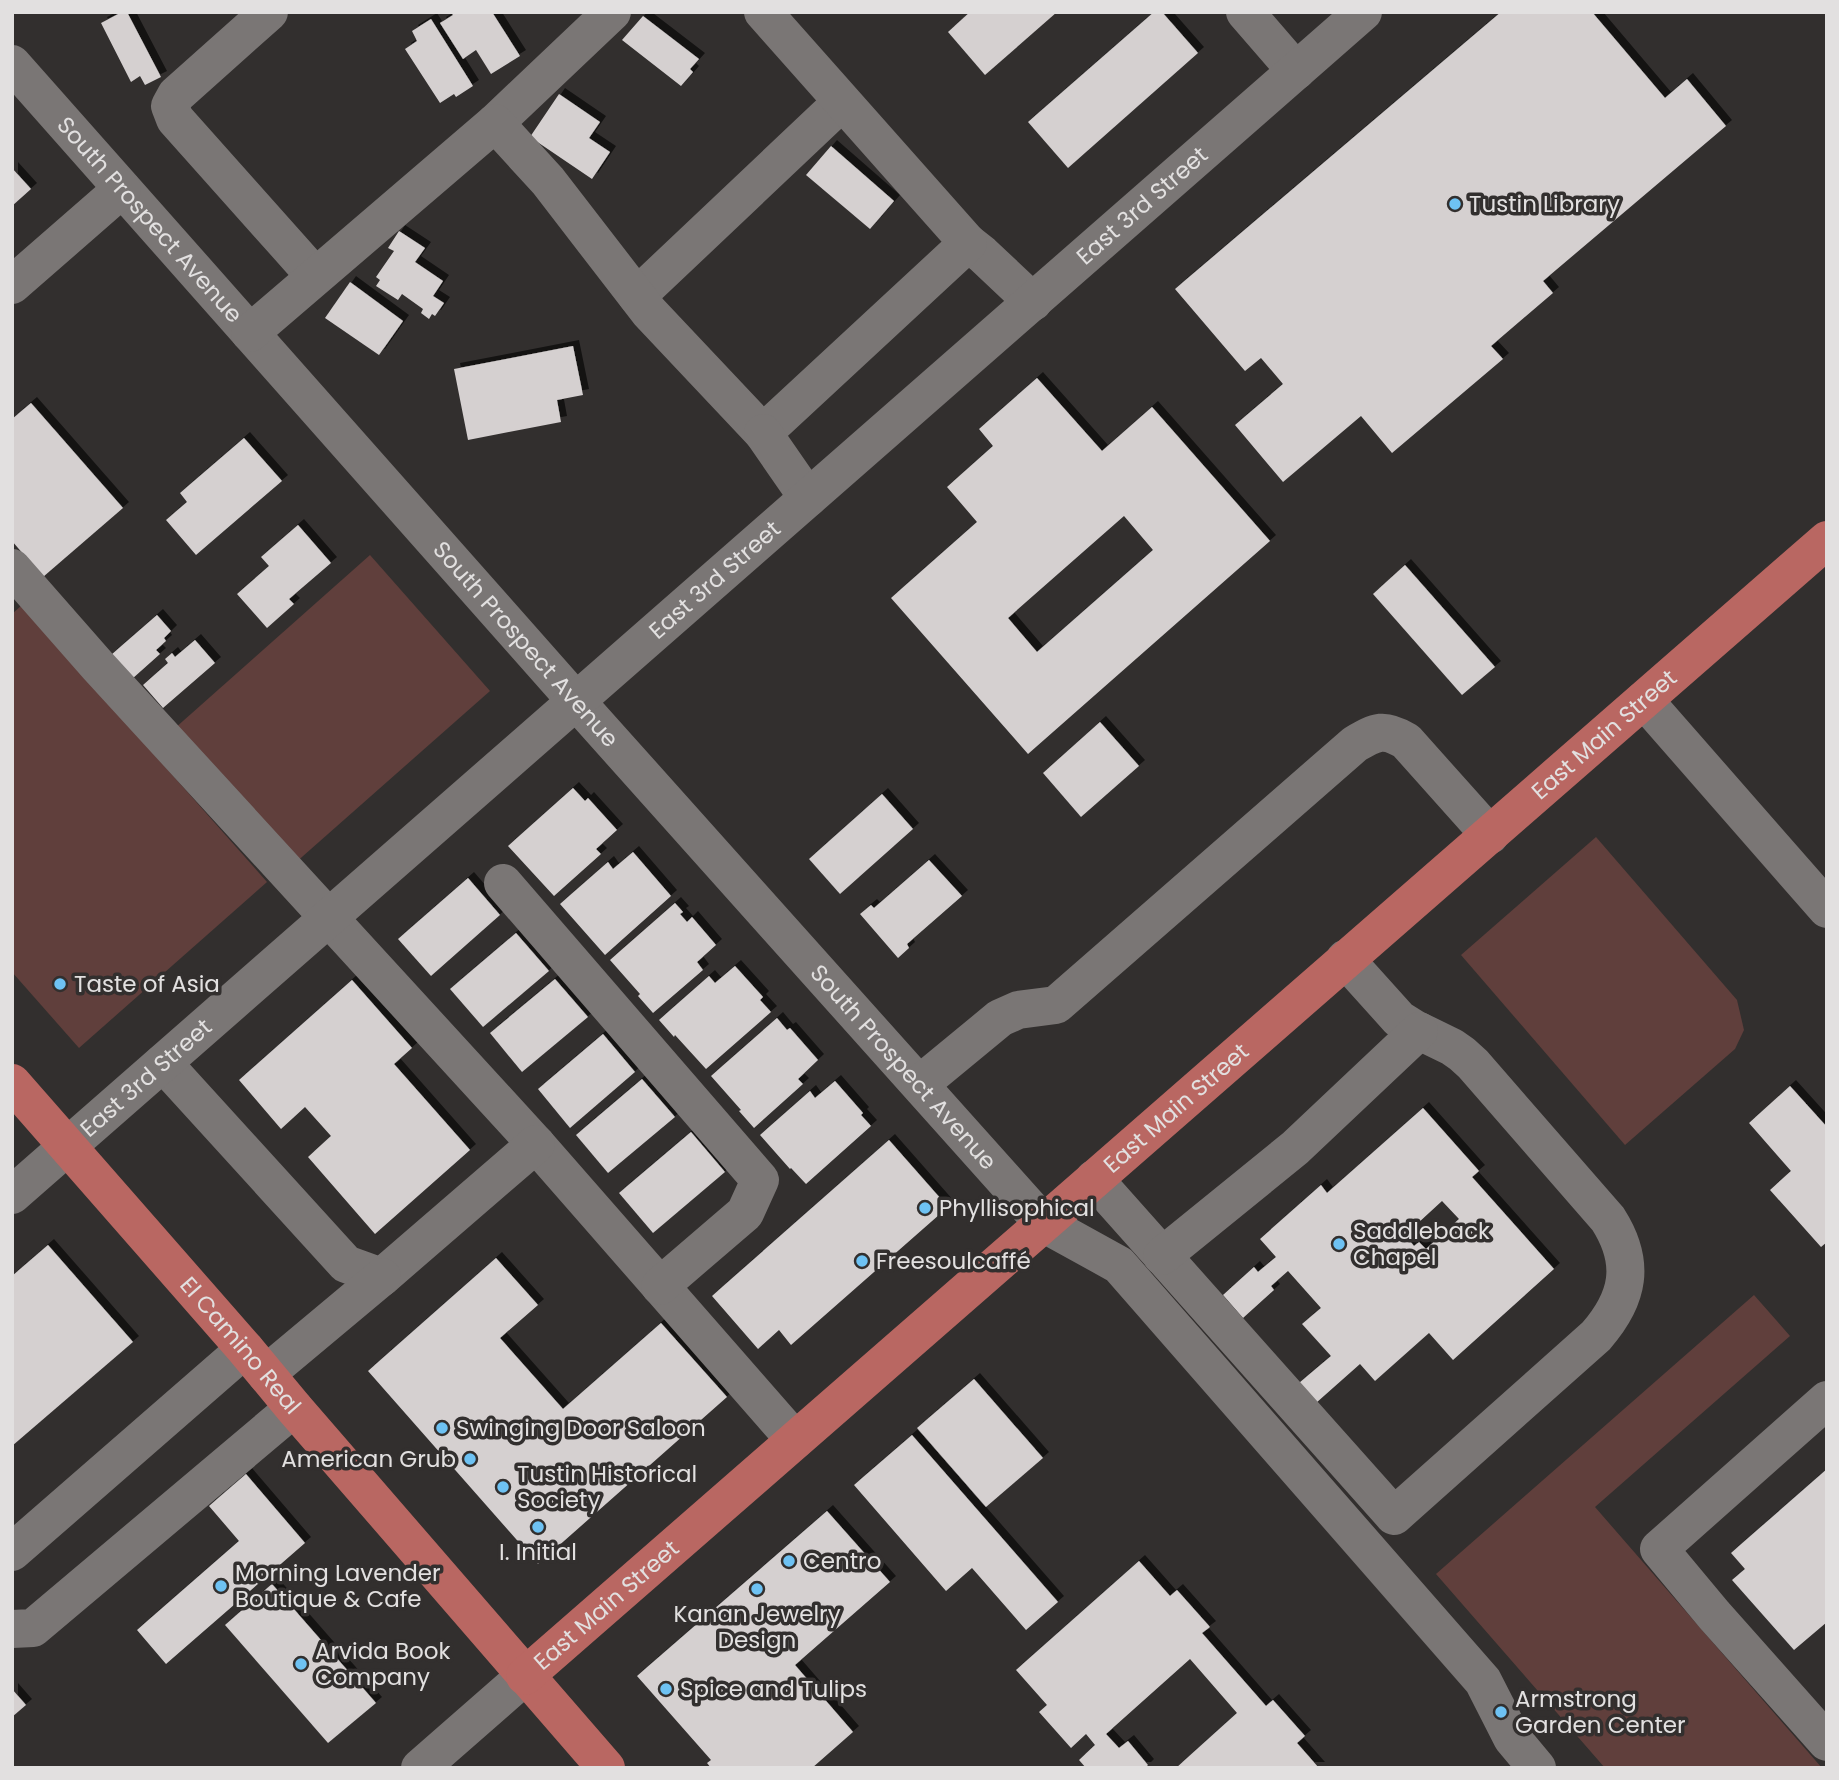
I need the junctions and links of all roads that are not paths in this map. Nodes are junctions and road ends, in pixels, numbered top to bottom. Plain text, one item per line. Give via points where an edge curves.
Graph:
1 (269, 12) edge
2 (612, 12) edge
3 (762, 12) edge
4 (1245, 12) edge
5 (1363, 12) edge
6 (12, 64) edge
7 (1296, 71) junction
8 (842, 102) junction
9 (495, 123) junction
10 (122, 189) junction
11 (968, 243) junction
12 (315, 276) junction
13 (12, 285) edge
14 (636, 296) junction
15 (1032, 302) junction
16 (250, 332) junction
17 (763, 433) junction
18 (808, 498) junction
19 (1827, 540) edge
20 (12, 568) edge
21 (1644, 700) junction
22 (576, 701) junction
23 (1490, 835) junction
24 (503, 883) dead end
25 (1827, 909) edge
26 (328, 918) junction
27 (1345, 959) junction
28 (1419, 1031) junction
29 (163, 1063) junction
30 (12, 1083) edge
31 (920, 1084) junction
32 (536, 1144) junction
33 (68, 1146) junction
34 (1094, 1179) junction
35 (12, 1195) edge
36 (1043, 1223) junction
37 (1162, 1256) junction
38 (382, 1276) junction
39 (660, 1286) junction
40 (256, 1362) junction
41 (1827, 1400) edge
42 (294, 1408) junction
43 (796, 1440) junction
44 (12, 1552) edge
45 (12, 1629) edge
46 (525, 1676) junction
47 (1827, 1742) edge
48 (420, 1768) edge
49 (606, 1768) edge
50 (1537, 1768) edge

1 - 12 street via 176,95 170,106 175,119
2 - 9 street
3 - 8 street
4 - 7 street
5 - 7 street, East 3rd Street
6 - 10 street, South Prospect Avenue
7 - 15 street, East 3rd Street
8 - 11 street
8 - 14 street
9 - 12 street
9 - 14 street via 548,181
10 - 13 street
10 - 16 street, South Prospect Avenue
11 - 15 street
11 - 17 street
12 - 16 street
14 - 17 street
15 - 18 street, East 3rd Street
16 - 22 street, South Prospect Avenue
17 - 18 street
18 - 22 street, East 3rd Street
19 - 21 main road, East Main Street
20 - 26 street
21 - 23 main road, East Main Street
21 - 25 street
22 - 26 street, East 3rd Street
22 - 31 street, South Prospect Avenue
23 - 27 main road, East Main Street
23 - 31 street via 1406,741 1391,732 1373,734 1355,744 1056,1005 1018,1010 1000,1018
24 - 39 street via 760,1180 745,1213
26 - 29 street, East 3rd Street
26 - 32 street
27 - 28 street via 1399,1019
27 - 34 main road, East Main Street
28 - 37 street via 1295,1148
28 - 37 street via 1462,1054 1593,1200 1616,1232 1625,1276 1619,1305 1596,1336 1394,1516
29 - 33 street, East 3rd Street
29 - 38 street via 346,1264
30 - 33 main road, El Camino Real
31 - 36 street, South Prospect Avenue
32 - 38 street
32 - 39 street
33 - 35 street, East 3rd Street
33 - 40 main road, El Camino Real
34 - 36 main road, East Main Street
34 - 37 street
36 - 43 main road, East Main Street
36 - 50 street, South Prospect Avenue via 1119,1265 1483,1681 1512,1738
38 - 40 street
39 - 43 street
40 - 42 main road, El Camino Real
40 - 44 street
41 - 47 street via 1659,1549
42 - 45 street via 33,1628
42 - 46 main road, El Camino Real
43 - 46 main road, East Main Street
46 - 48 street
46 - 49 main road, El Camino Real

